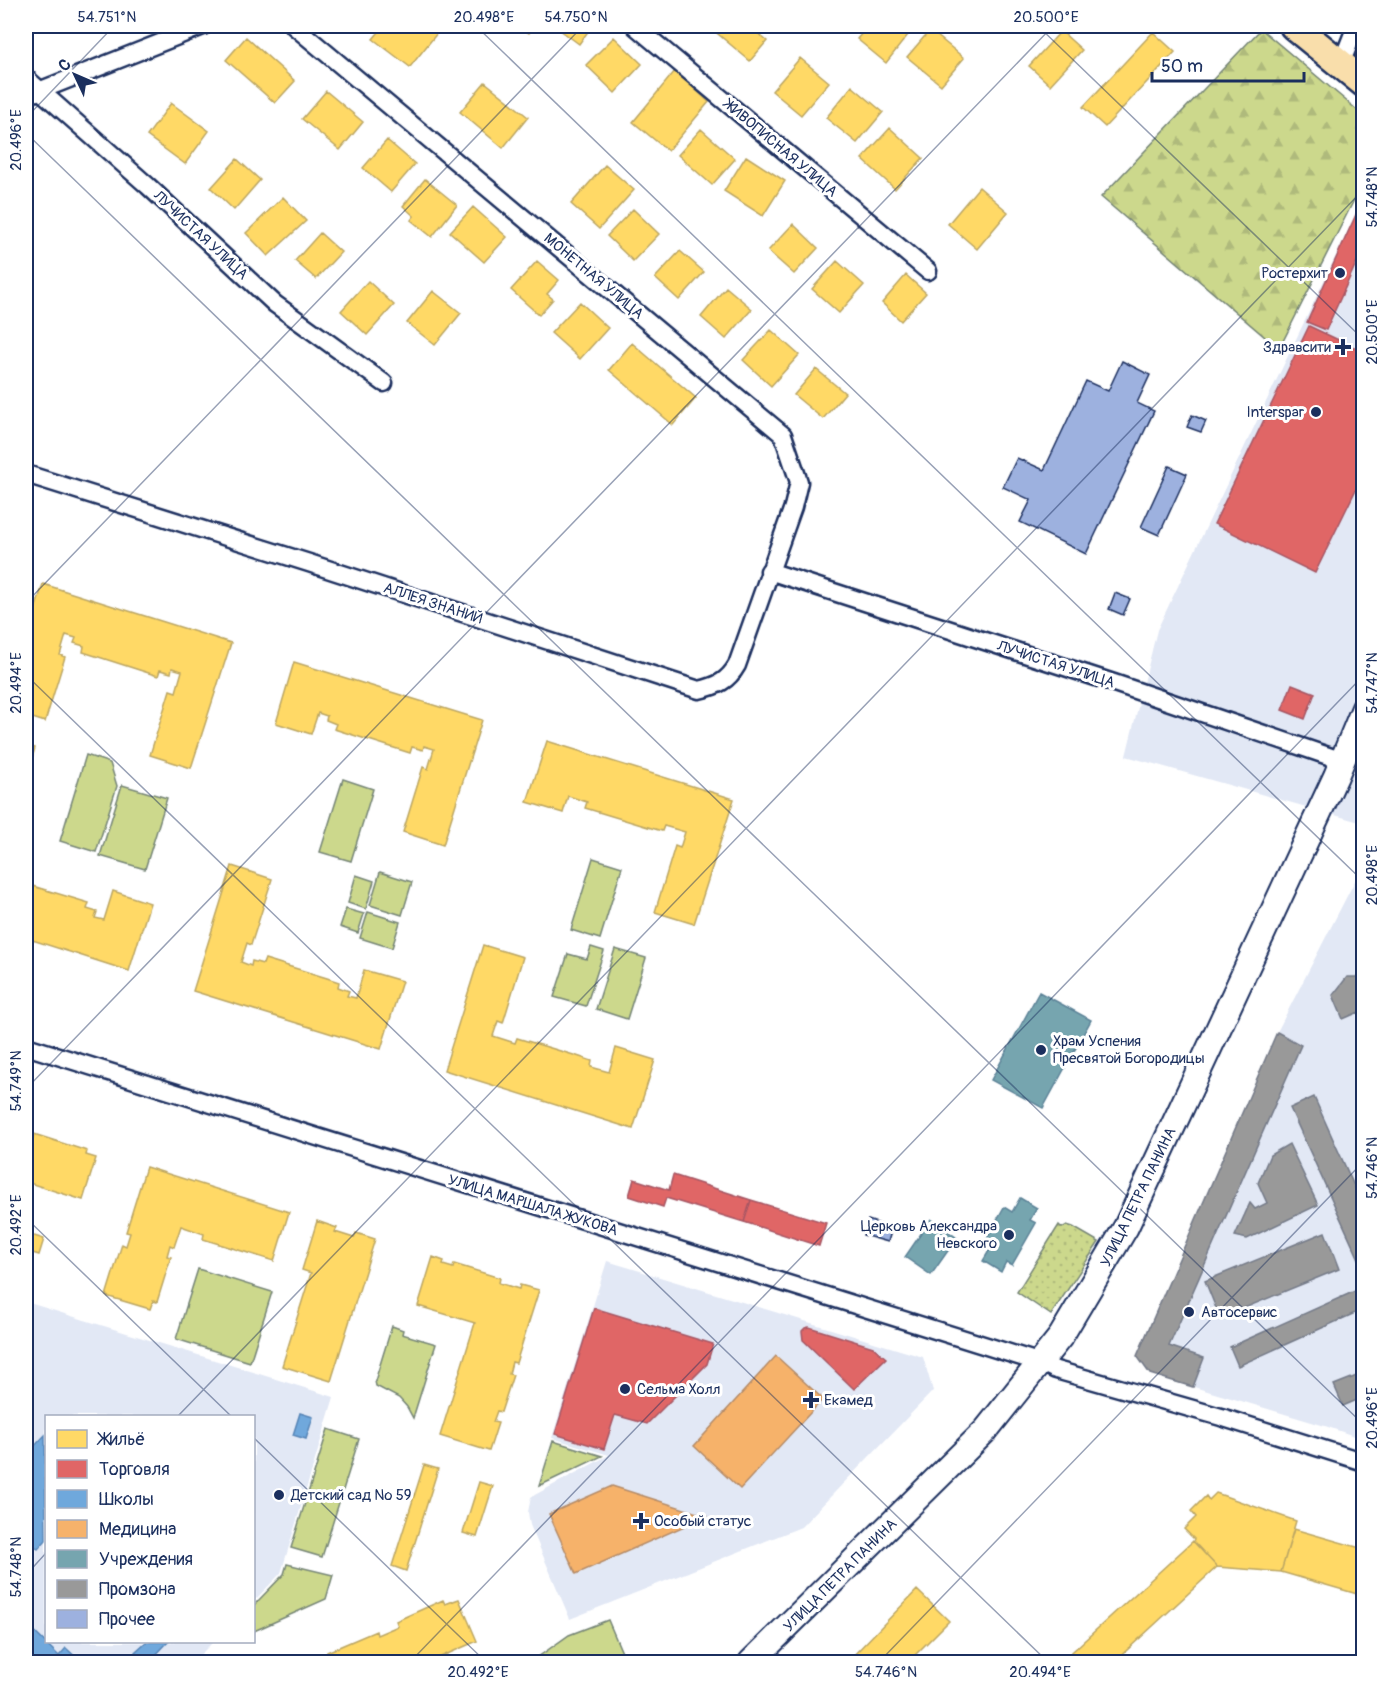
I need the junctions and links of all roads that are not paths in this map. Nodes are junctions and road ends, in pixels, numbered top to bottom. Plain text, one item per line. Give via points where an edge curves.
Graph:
1 (203, 26) edge
2 (294, 26) edge
3 (634, 26) edge
4 (1294, 26) edge
5 (1356, 26) edge
6 (1341, 64) junction
7 (26, 78) edge
8 (1364, 83) edge
9 (32, 93) edge
10 (927, 271) dead end
11 (384, 383) dead end
12 (26, 474) edge
13 (769, 571) junction
14 (1364, 708) edge
15 (1343, 761) junction
16 (26, 1046) edge
17 (1041, 1363) junction
18 (1364, 1462) edge
19 (751, 1662) edge

1 - 9 street
2 - 13 street, МОНЕТНАЯ УЛИЦА via 783,435 799,482
3 - 10 street, ЖИВОПИСНАЯ УЛИЦА
4 - 6 main road
5 - 6 street
6 - 8 main road
7 - 9 street, ЛУЧИСТАЯ УЛИЦА
9 - 11 street, ЛУЧИСТАЯ УЛИЦА via 147,186 275,304
12 - 13 street, АЛЛЕЯ ЗНАНИЙ via 699,690 718,686 732,675
13 - 15 street, ЛУЧИСТАЯ УЛИЦА
14 - 15 main road, УЛИЦА ПЕТРА ПАНИНА
15 - 17 main road, УЛИЦА ПЕТРА ПАНИНА via 1118,1244
16 - 17 street, УЛИЦА МАРШАЛА ЖУКОВА
17 - 18 street, УЛИЦА МАРШАЛА ЖУКОВА
17 - 19 main road, УЛИЦА ПЕТРА ПАНИНА via 986,1430

